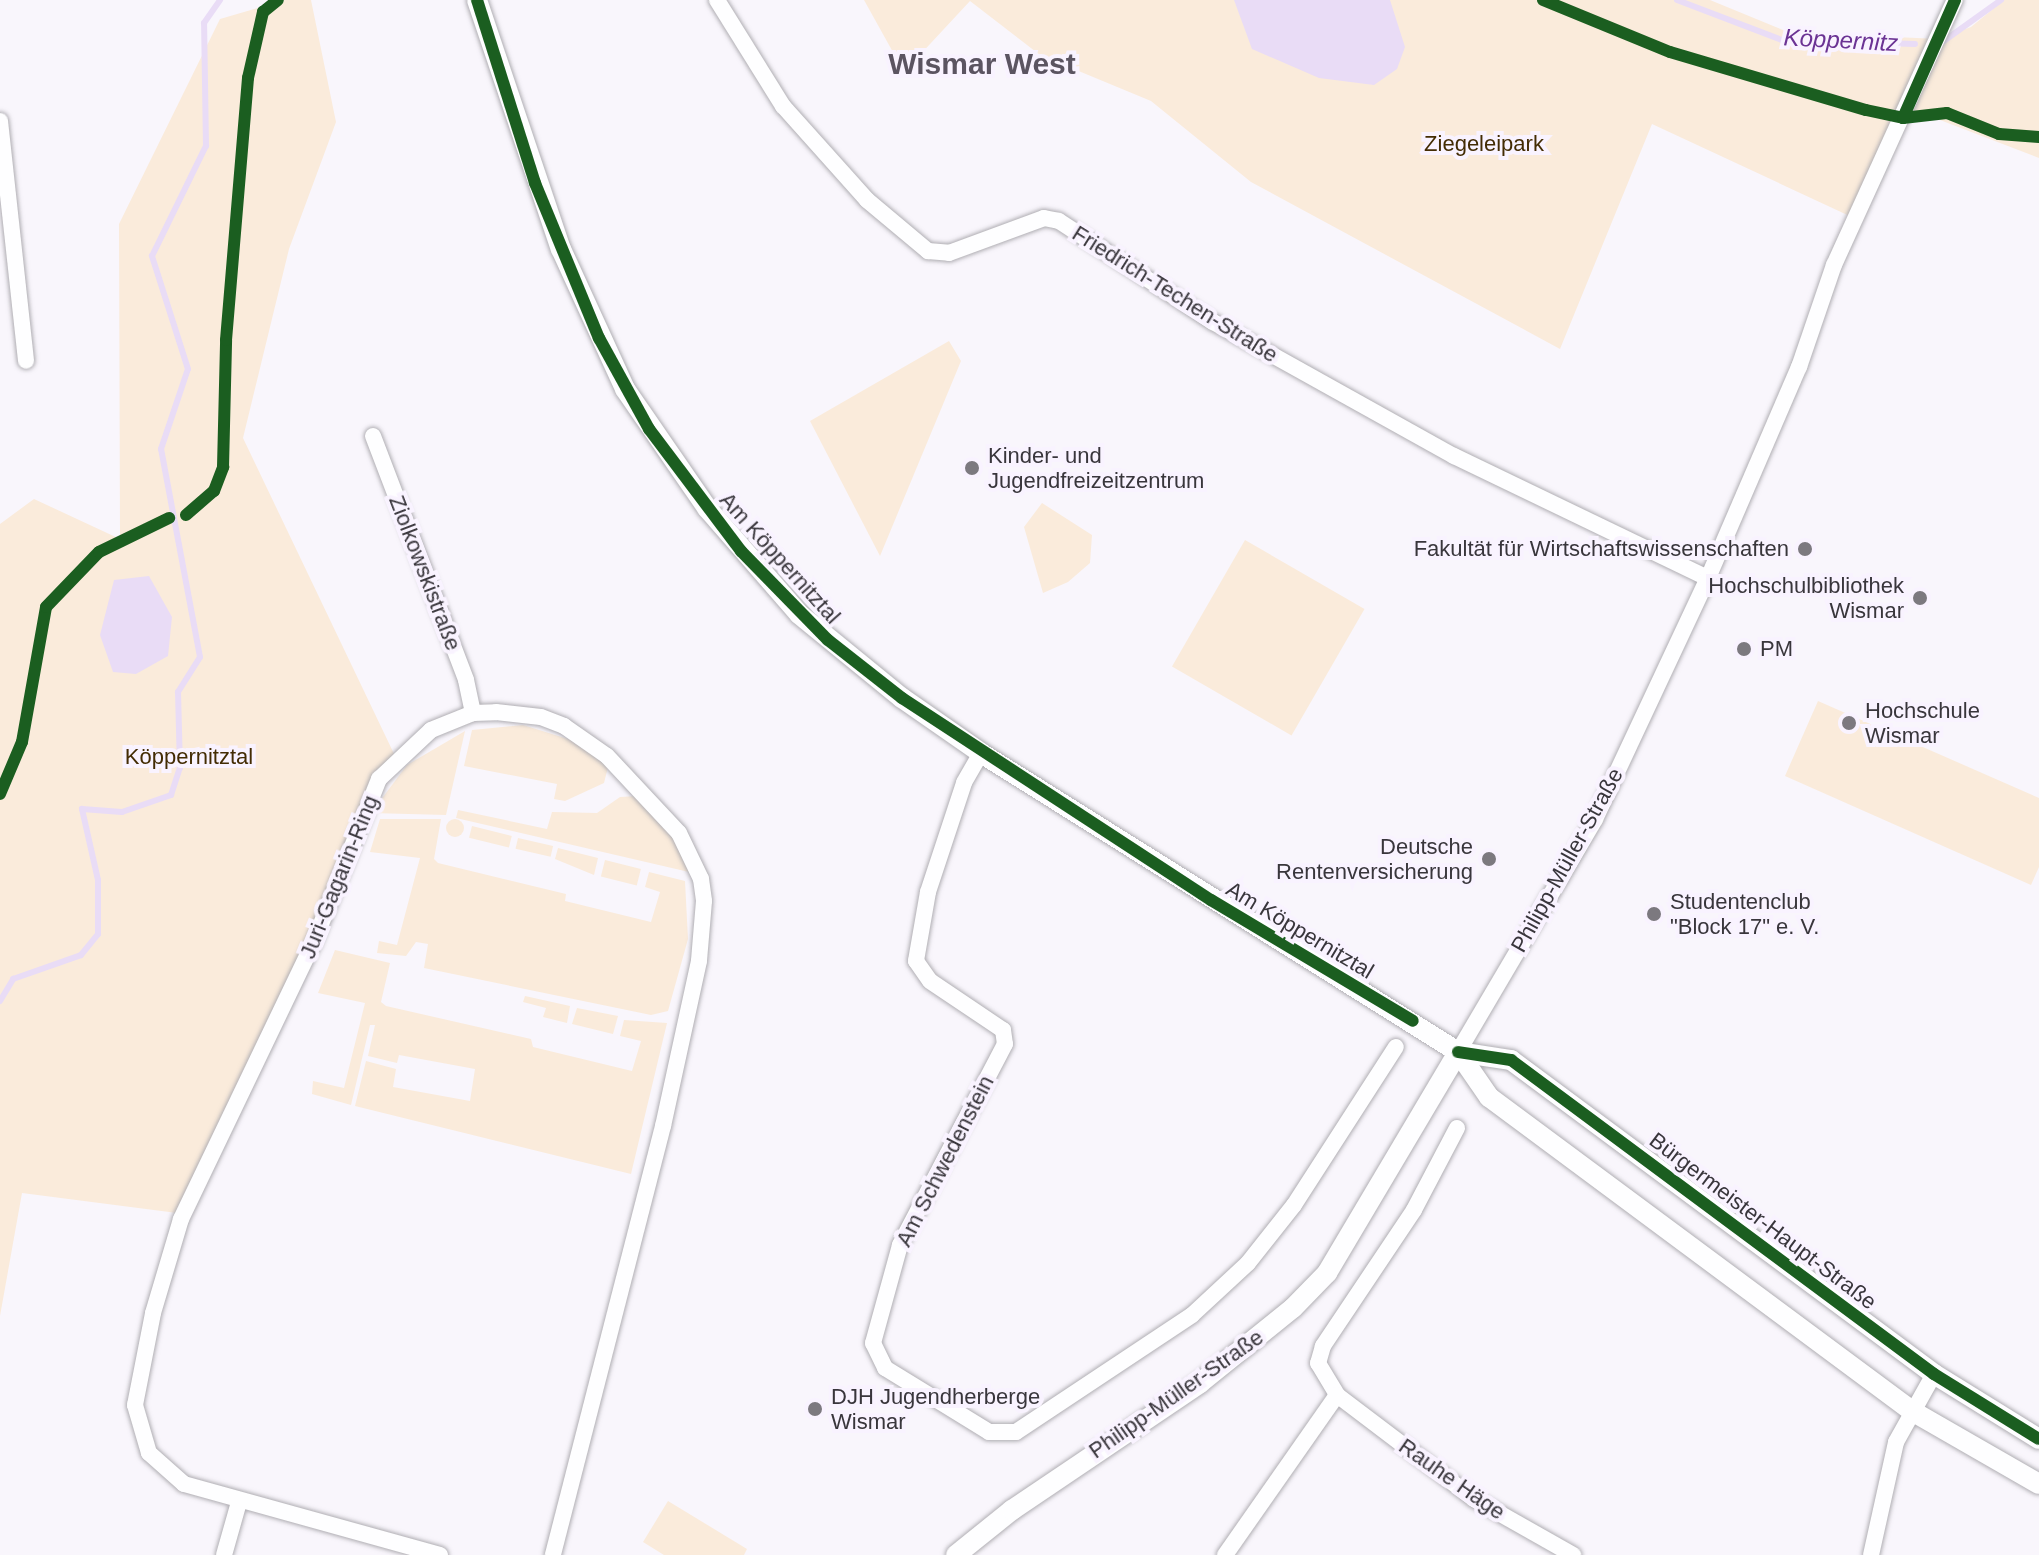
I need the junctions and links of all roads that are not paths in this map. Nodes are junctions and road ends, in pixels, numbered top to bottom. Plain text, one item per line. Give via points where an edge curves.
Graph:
1 (477, 0) edge
2 (717, 0) edge
3 (1955, 0) edge
4 (0, 121) edge
5 (26, 361) dead end
6 (373, 436) dead end
7 (1708, 578) junction
8 (473, 713) junction
9 (981, 753) junction
10 (1458, 1052) junction
11 (1392, 1053) dead end
12 (1457, 1128) dead end
13 (1934, 1374) junction
14 (1337, 1395) junction
15 (1912, 1411) junction
16 (2039, 1439) edge
17 (2039, 1484) edge
18 (239, 1502) junction
19 (224, 1555) edge
20 (440, 1555) edge
21 (553, 1555) edge
22 (956, 1555) edge
23 (1225, 1555) edge
24 (1573, 1555) edge
25 (1871, 1555) edge

1 - 9 street, Am Köppernitztal via 561,249 599,338 649,429 741,551 799,614 902,698
2 - 7 street, Friedrich-Techen-Straße via 783,106 867,200 928,251 949,253 1044,218 1059,221 1213,322 1454,456
3 - 7 street, Philipp-Müller-Straße via 1834,265 1799,367
4 - 5 street
6 - 8 street, Ziolkowskistraße via 466,680
7 - 10 street, Philipp-Müller-Straße via 1595,819
8 - 18 street, Juri-Gagarin-Ring via 422,736 379,779 313,944 181,1219 165,1268 137,1387 141,1438 168,1475
8 - 21 street, Juri-Gagarin-Ring via 541,717 584,737 679,833 701,879 704,901 699,961 663,1126
9 - 10 street, Am Köppernitztal
9 - 11 street, Am Schwedenstein via 964,783 928,892 916,961 930,981 1003,1030 1005,1044 900,1245 873,1343 885,1368 989,1432 1016,1432 1192,1315 1248,1263 1294,1205
10 - 13 street, Bürgermeister-Haupt-Straße via 1511,1060
10 - 15 street via 1489,1097
10 - 22 street, Philipp-Müller-Straße via 1327,1273 1293,1308 1200,1383 1022,1503
12 - 14 street via 1414,1210 1318,1355
13 - 15 street
13 - 16 street, Bürgermeister-Haupt-Straße
14 - 23 street
14 - 24 street, Rauhe Häge via 1474,1499
15 - 17 street
15 - 25 street via 1896,1442
18 - 19 street
18 - 20 street, Juri-Gagarin-Ring

